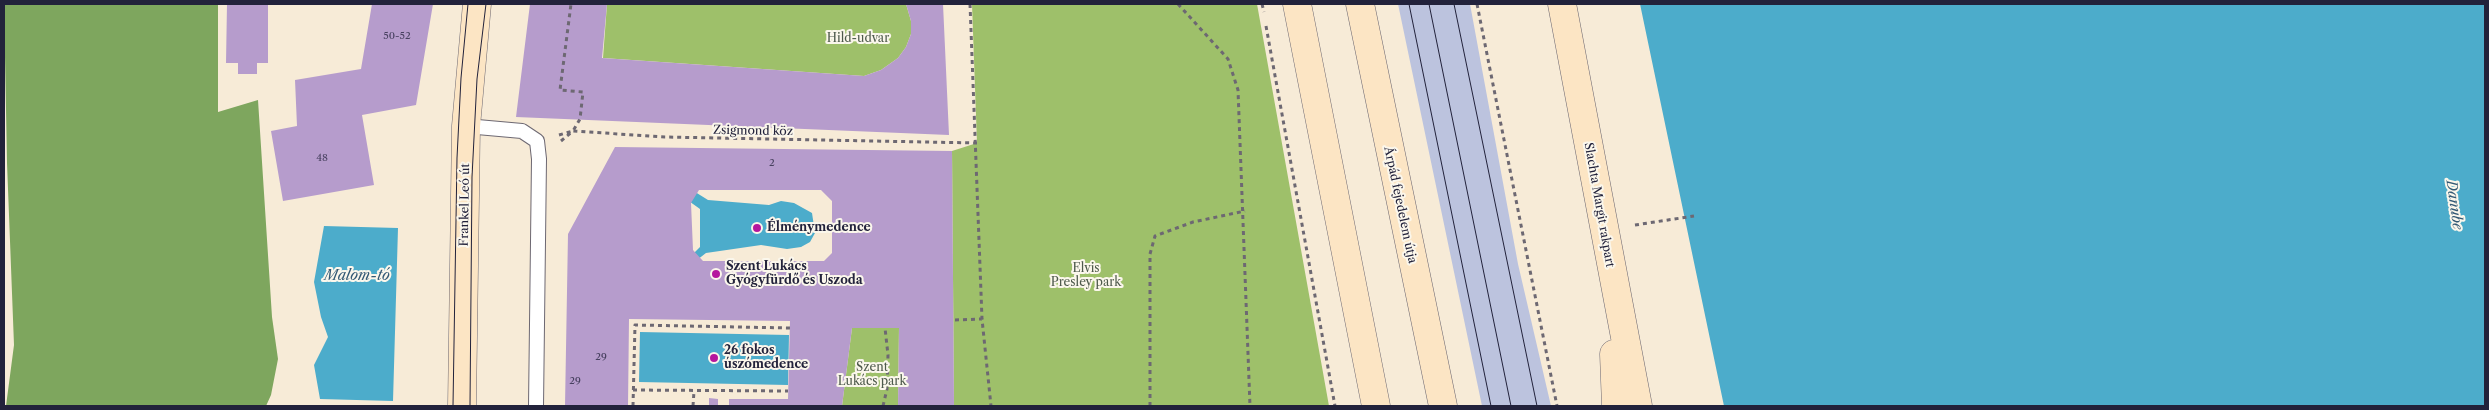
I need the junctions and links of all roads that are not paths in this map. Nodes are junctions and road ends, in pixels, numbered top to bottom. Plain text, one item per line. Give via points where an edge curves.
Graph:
1 (477, 4) edge
2 (1297, 4) edge
3 (1360, 4) edge
4 (1562, 4) edge
5 (466, 126) junction
6 (1610, 265) junction
7 (462, 406) edge
8 (536, 406) edge
9 (1376, 406) edge
10 (1443, 406) edge
11 (1616, 406) edge
12 (1638, 406) edge

1 - 5 main road, Frankel Leó út
2 - 9 main road
3 - 10 main road, Árpád fejedelem útja
4 - 6 main road, Slachta Margit rakpart
5 - 7 main road, Frankel Leó út
5 - 8 lane via 522,131 537,140
6 - 11 main road
6 - 12 main road, Slachta Margit rakpart

